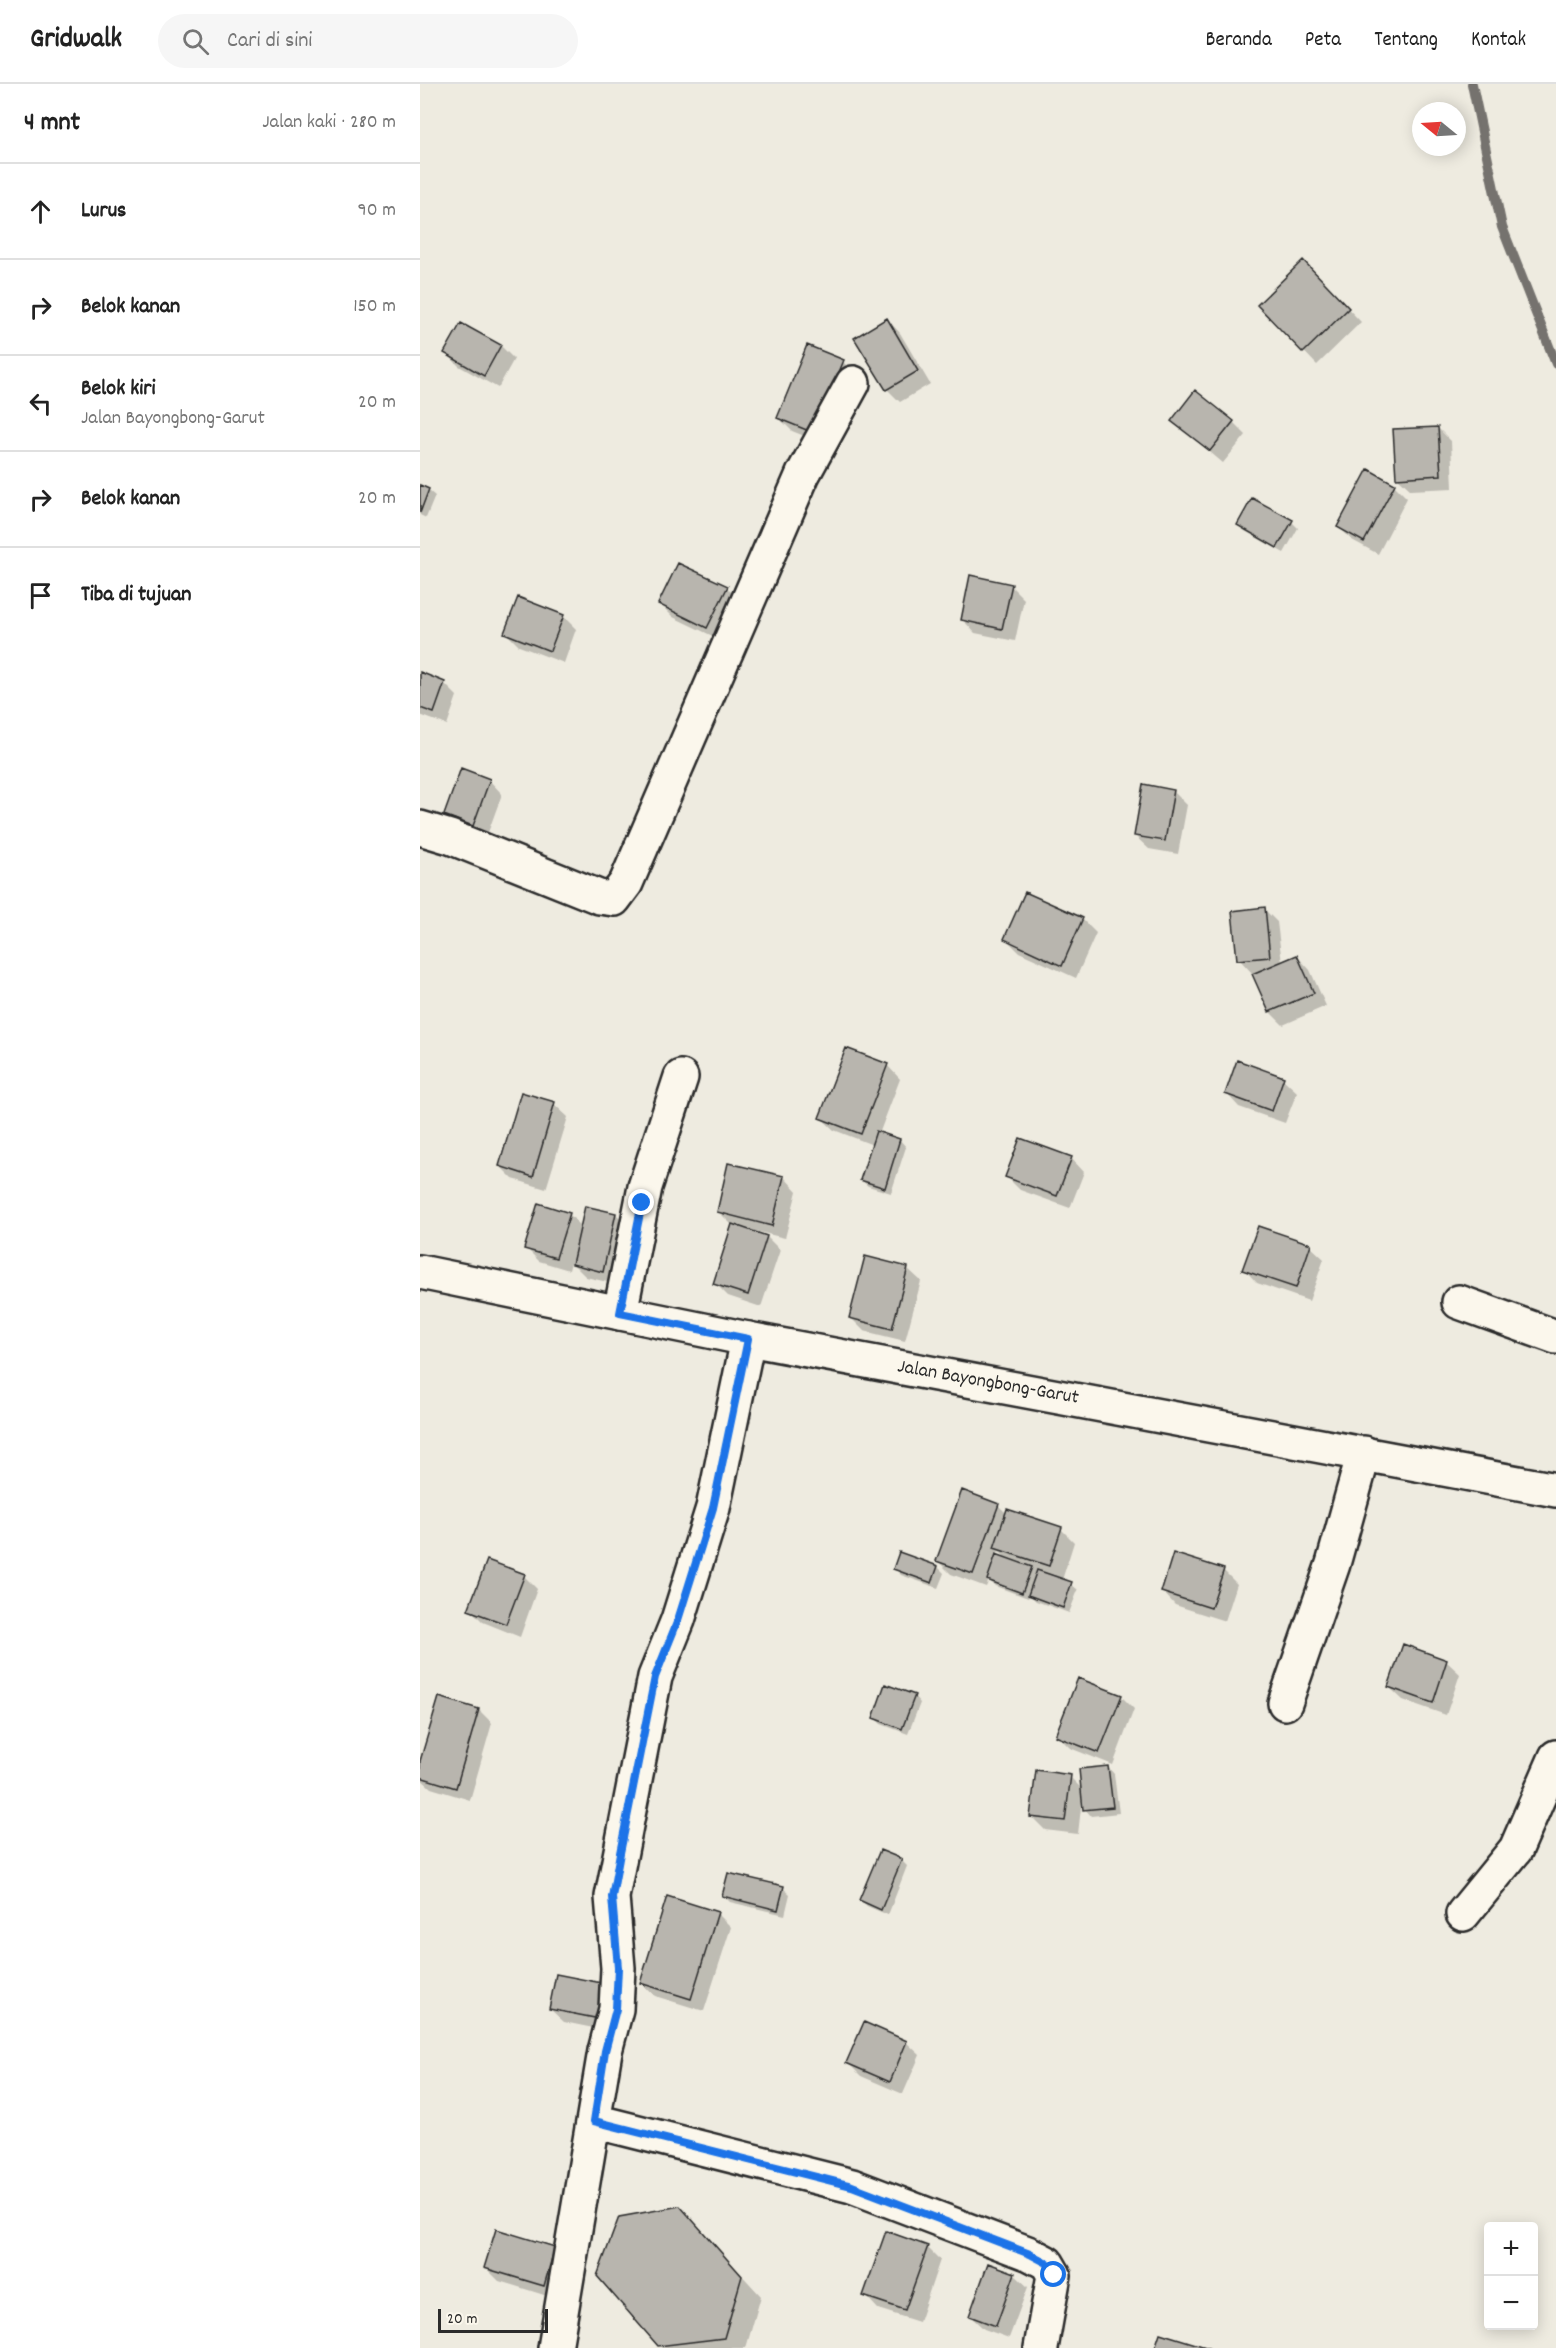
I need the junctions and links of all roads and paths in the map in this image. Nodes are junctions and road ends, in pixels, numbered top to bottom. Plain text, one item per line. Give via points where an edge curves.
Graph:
1 (853, 383) dead end
2 (420, 828) edge
3 (681, 1077) dead end
4 (420, 1272) edge
5 (1459, 1302) dead end
6 (620, 1313) junction
7 (1556, 1337) edge
8 (748, 1339) junction
9 (1364, 1453) junction
10 (1556, 1490) edge
11 (1285, 1702) dead end
12 (1556, 1756) edge
13 (1463, 1914) dead end
14 (594, 2121) junction
15 (555, 2348) edge
16 (1041, 2348) edge

1 - 2 street via 803,474 626,883 614,899
3 - 6 street via 645,1187
4 - 6 street, Jalan Bayongbong-Garut
5 - 7 street
6 - 8 street, Jalan Bayongbong-Garut
8 - 9 street, Jalan Bayongbong-Garut
8 - 14 street via 713,1508 678,1620 655,1677 620,1853 612,1897 618,1968 616,2009
9 - 10 street, Jalan Bayongbong-Garut
9 - 11 street via 1333,1564
12 - 13 street via 1516,1848
14 - 15 street
14 - 16 street via 852,2186 1030,2254 1047,2263 1054,2275

